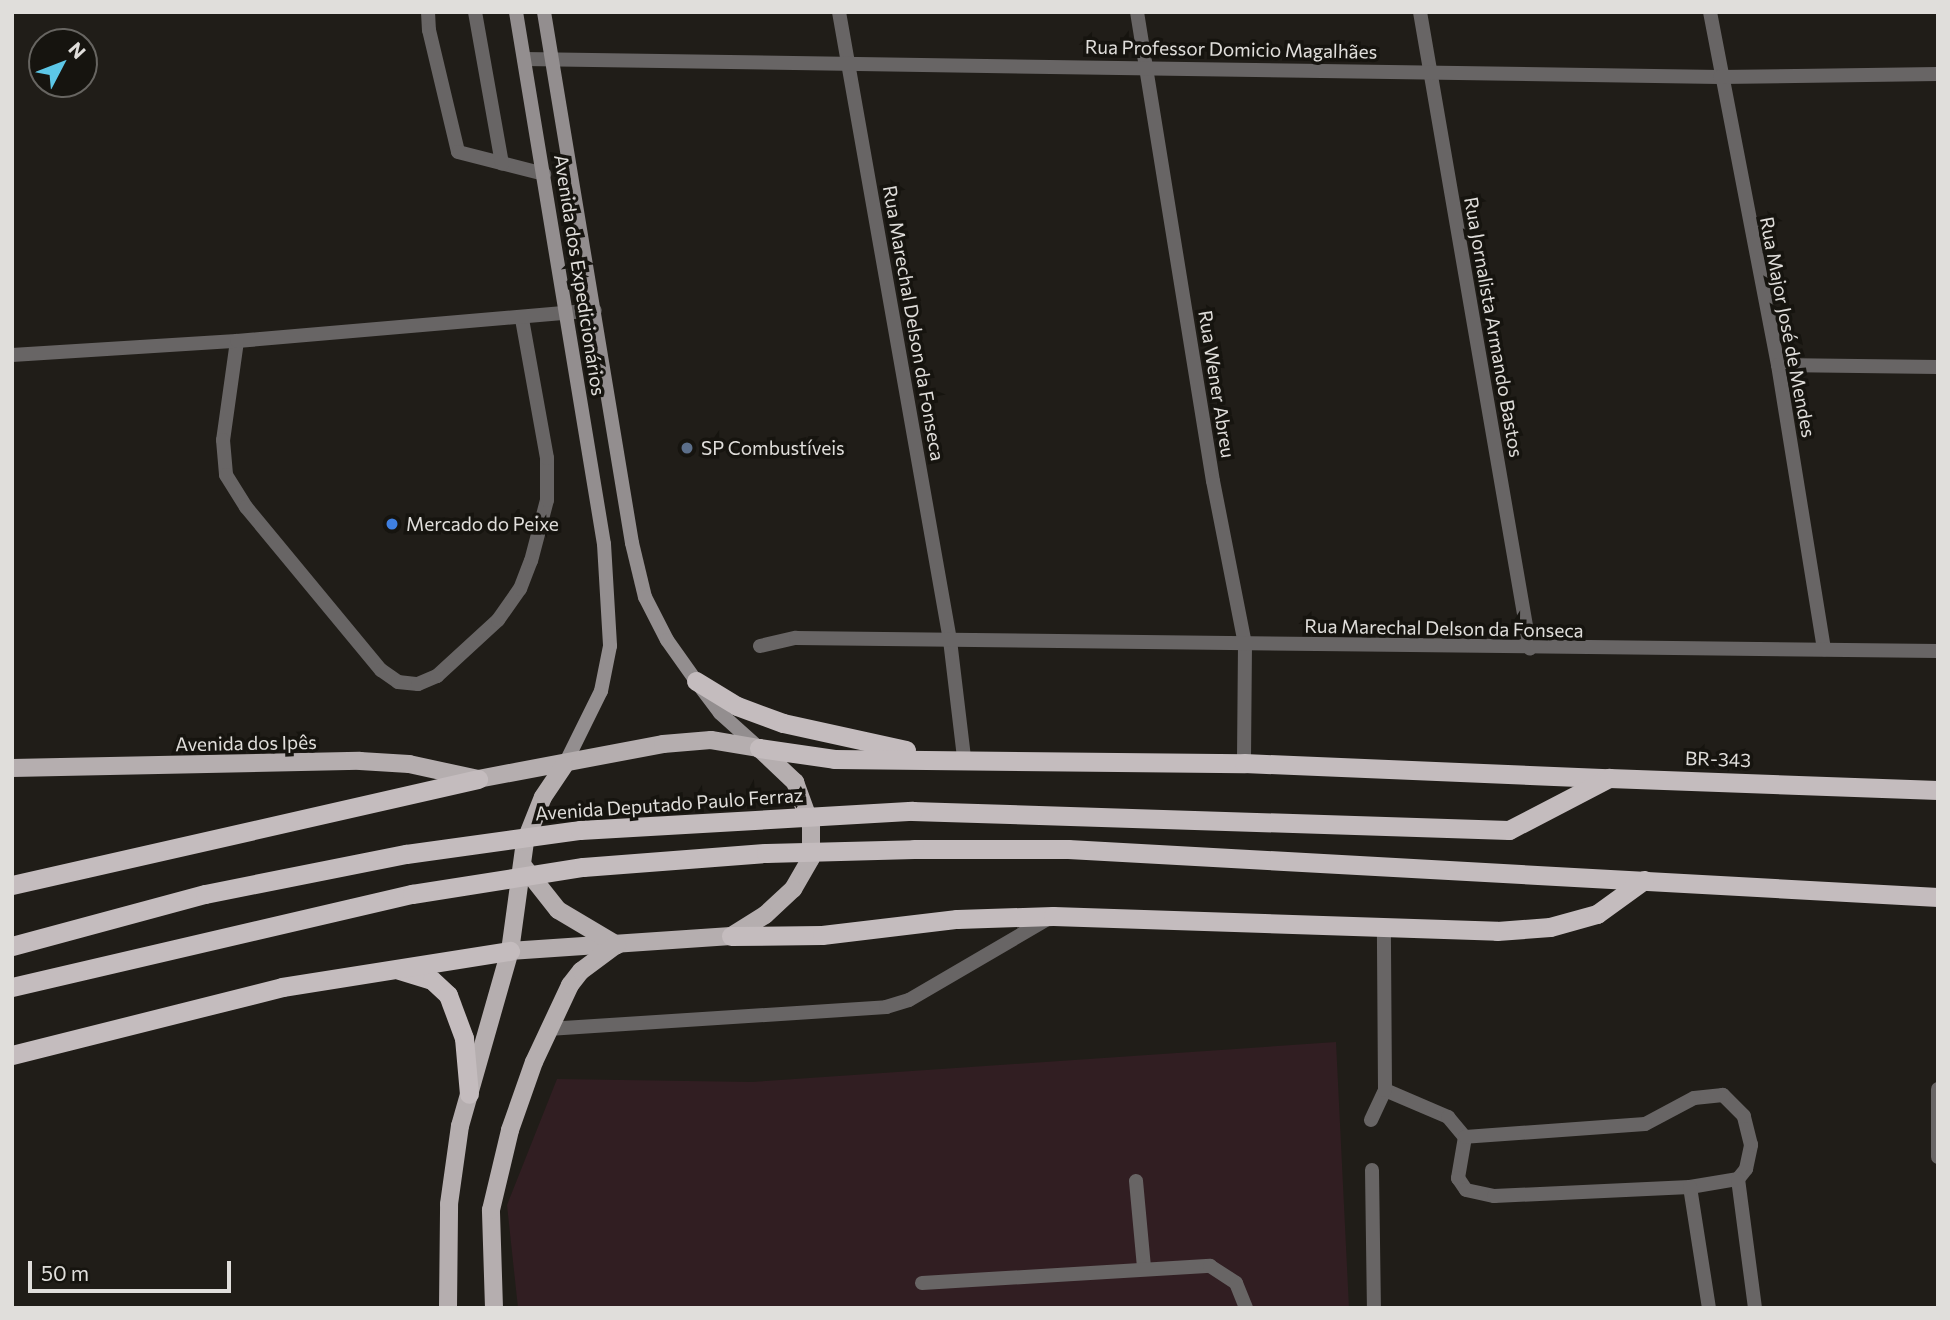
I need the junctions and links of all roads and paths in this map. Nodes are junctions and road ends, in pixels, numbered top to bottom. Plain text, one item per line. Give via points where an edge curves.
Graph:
1 (428, 12) edge
2 (475, 12) edge
3 (516, 12) edge
4 (544, 12) edge
5 (839, 12) edge
6 (1137, 12) edge
7 (1420, 12) edge
8 (1710, 12) edge
9 (552, 57) junction
10 (524, 59) junction
11 (849, 66) junction
12 (1148, 66) junction
13 (1431, 72) junction
14 (1938, 74) edge
15 (1720, 77) junction
16 (502, 164) junction
17 (544, 174) junction
18 (595, 310) junction
19 (566, 313) junction
20 (522, 319) junction
21 (237, 341) junction
22 (12, 355) edge
23 (1777, 365) junction
24 (1938, 367) edge
25 (950, 640) junction
26 (1245, 644) junction
27 (760, 646) dead end
28 (1530, 649) junction
29 (1824, 649) junction
30 (1938, 651) edge
31 (696, 681) junction
32 (759, 748) junction
33 (958, 758) junction
34 (1244, 762) junction
35 (564, 766) junction
36 (12, 768) edge
37 (1609, 778) junction
38 (478, 779) junction
39 (1938, 790) edge
40 (1509, 830) joint
41 (524, 867) junction
42 (1644, 880) junction
43 (12, 885) edge
44 (1938, 897) edge
45 (1053, 916) junction
46 (1384, 930) junction
47 (731, 936) junction
48 (617, 944) junction
49 (12, 946) edge
50 (510, 951) junction
51 (388, 968) junction
52 (12, 987) edge
53 (548, 1029) junction
54 (12, 1055) edge
55 (1938, 1089) edge
56 (1385, 1090) junction
57 (469, 1094) junction
58 (1371, 1120) dead end
59 (1465, 1137) junction
60 (1938, 1157) edge
61 (1373, 1170) dead end
62 (1738, 1179) junction
63 (1136, 1181) dead end
64 (1690, 1187) junction
65 (1144, 1267) junction
66 (922, 1283) dead end
67 (448, 1308) edge
68 (494, 1308) edge
69 (1246, 1308) edge
70 (1374, 1308) edge
71 (1709, 1308) edge
72 (1755, 1308) edge

1 - 16 street via 452,140 458,152
2 - 16 street
3 - 10 main road, Avenida dos Expedicionários
4 - 9 main road, Avenida dos Expedicionários
5 - 11 street, Rua Marechal Delson da Fonseca
6 - 12 street, Rua Wener Abreu
7 - 13 street, Rua Jornalista Armando Bastos
8 - 15 street, Rua Major José de Mendes
9 - 10 street, Rua Professor Domicio Magalhães
9 - 11 street, Rua Professor Domicio Magalhães
9 - 18 main road, Avenida dos Expedicionários
10 - 17 main road, Avenida dos Expedicionários
11 - 12 street, Rua Professor Domicio Magalhães
11 - 25 street, Rua Marechal Delson da Fonseca
12 - 13 street, Rua Professor Domicio Magalhães
12 - 26 street, Rua Wener Abreu via 1213,481
13 - 15 street, Rua Professor Domicio Magalhães
13 - 28 street, Rua Jornalista Armando Bastos
14 - 15 street, Rua Professor Domicio Magalhães
15 - 23 street, Rua Major José de Mendes
16 - 17 street
17 - 19 main road, Avenida dos Expedicionários
18 - 19 street
18 - 31 main road, Avenida dos Expedicionários via 645,597 667,640
19 - 20 street
19 - 35 main road, Avenida dos Expedicionários via 604,544 610,646 601,691
20 - 21 street
20 - 21 street via 547,458 547,500 531,561 520,589 498,620 437,676 418,684 398,682 381,670 246,507 226,475 222,440
21 - 22 street
23 - 24 street
23 - 29 street, Rua Major José de Mendes
25 - 26 street, Rua Marechal Delson da Fonseca
25 - 27 street, Rua Marechal Delson da Fonseca via 796,638
25 - 33 street, Rua Marechal Delson da Fonseca
26 - 28 street, Rua Marechal Delson da Fonseca
26 - 34 street, Rua Wener Abreu
28 - 29 street, Rua Marechal Delson da Fonseca
29 - 30 street, Rua Marechal Delson da Fonseca
31 - 32 main road, Avenida dos Expedicionários via 720,713
31 - 33 highway via 737,706 783,723
32 - 33 highway via 834,759
32 - 35 main road via 711,740 663,744
32 - 47 main road via 795,782 811,826 811,858 793,889 765,915
33 - 34 highway
34 - 37 highway
35 - 38 main road
35 - 41 main road via 543,797 525,842
36 - 38 main road, Avenida dos Ipês via 360,761 409,764
37 - 39 highway, BR-343
37 - 40 highway, BR-343
38 - 43 highway
40 - 49 highway, Avenida Deputado Paulo Ferraz, bridge via 912,811 580,830 406,854 205,894
41 - 48 main road via 558,911
41 - 50 main road
42 - 44 highway
42 - 46 highway via 1597,914 1550,927
42 - 52 highway, bridge via 1068,849 766,853 583,867 412,894
45 - 46 highway
45 - 47 highway via 957,919 822,935
45 - 53 street via 909,1000 886,1007
46 - 56 street
47 - 48 main road
48 - 50 main road
48 - 53 main road via 581,971
50 - 51 highway
50 - 57 main road
51 - 54 highway via 188,1008
51 - 57 highway via 432,980 448,995 464,1038
53 - 68 main road via 510,1130 496,1185 490,1251
55 - 60 street
56 - 58 street
56 - 59 street via 1448,1117
57 - 67 main road via 449,1204
59 - 62 street via 1645,1124 1694,1098 1723,1095 1744,1115 1751,1146 1746,1169
59 - 64 street via 1458,1178 1466,1190 1494,1196
61 - 70 street
62 - 64 street
62 - 72 street
63 - 65 street
64 - 71 street
65 - 66 street
65 - 69 street via 1210,1266 1236,1283

